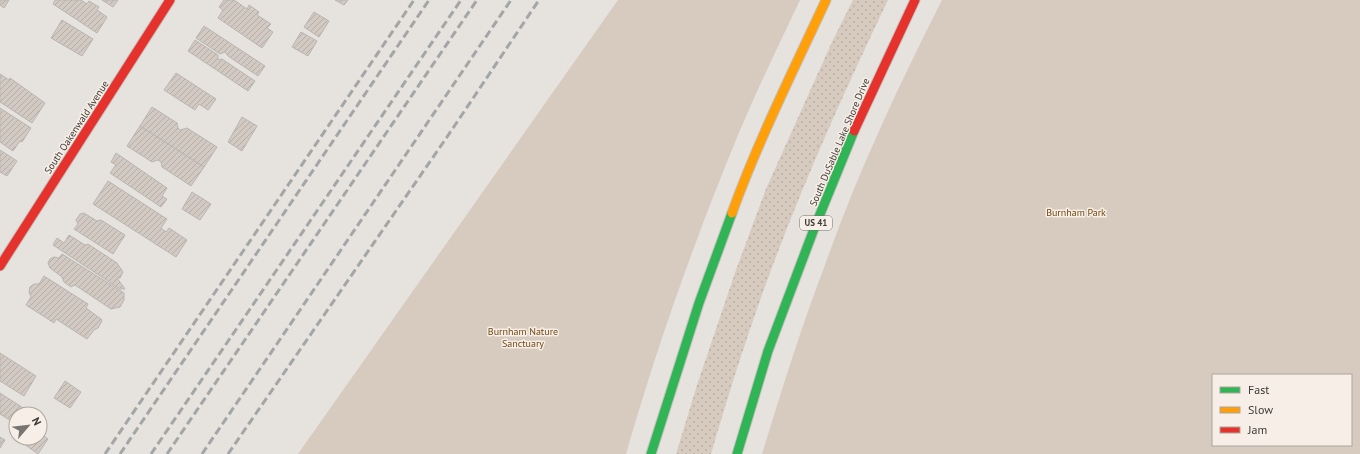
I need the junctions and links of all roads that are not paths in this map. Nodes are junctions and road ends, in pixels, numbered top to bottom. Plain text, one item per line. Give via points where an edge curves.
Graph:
1 (170, 0) edge
2 (826, 0) edge
3 (915, 0) edge
4 (0, 266) edge
5 (651, 454) edge
6 (737, 454) edge

1 - 4 main road, South Oakenwald Avenue
2 - 5 main road via 740,190 698,303
3 - 6 main road, South DuSable Lake Shore Drive / US 41 via 857,124 814,229 768,351

